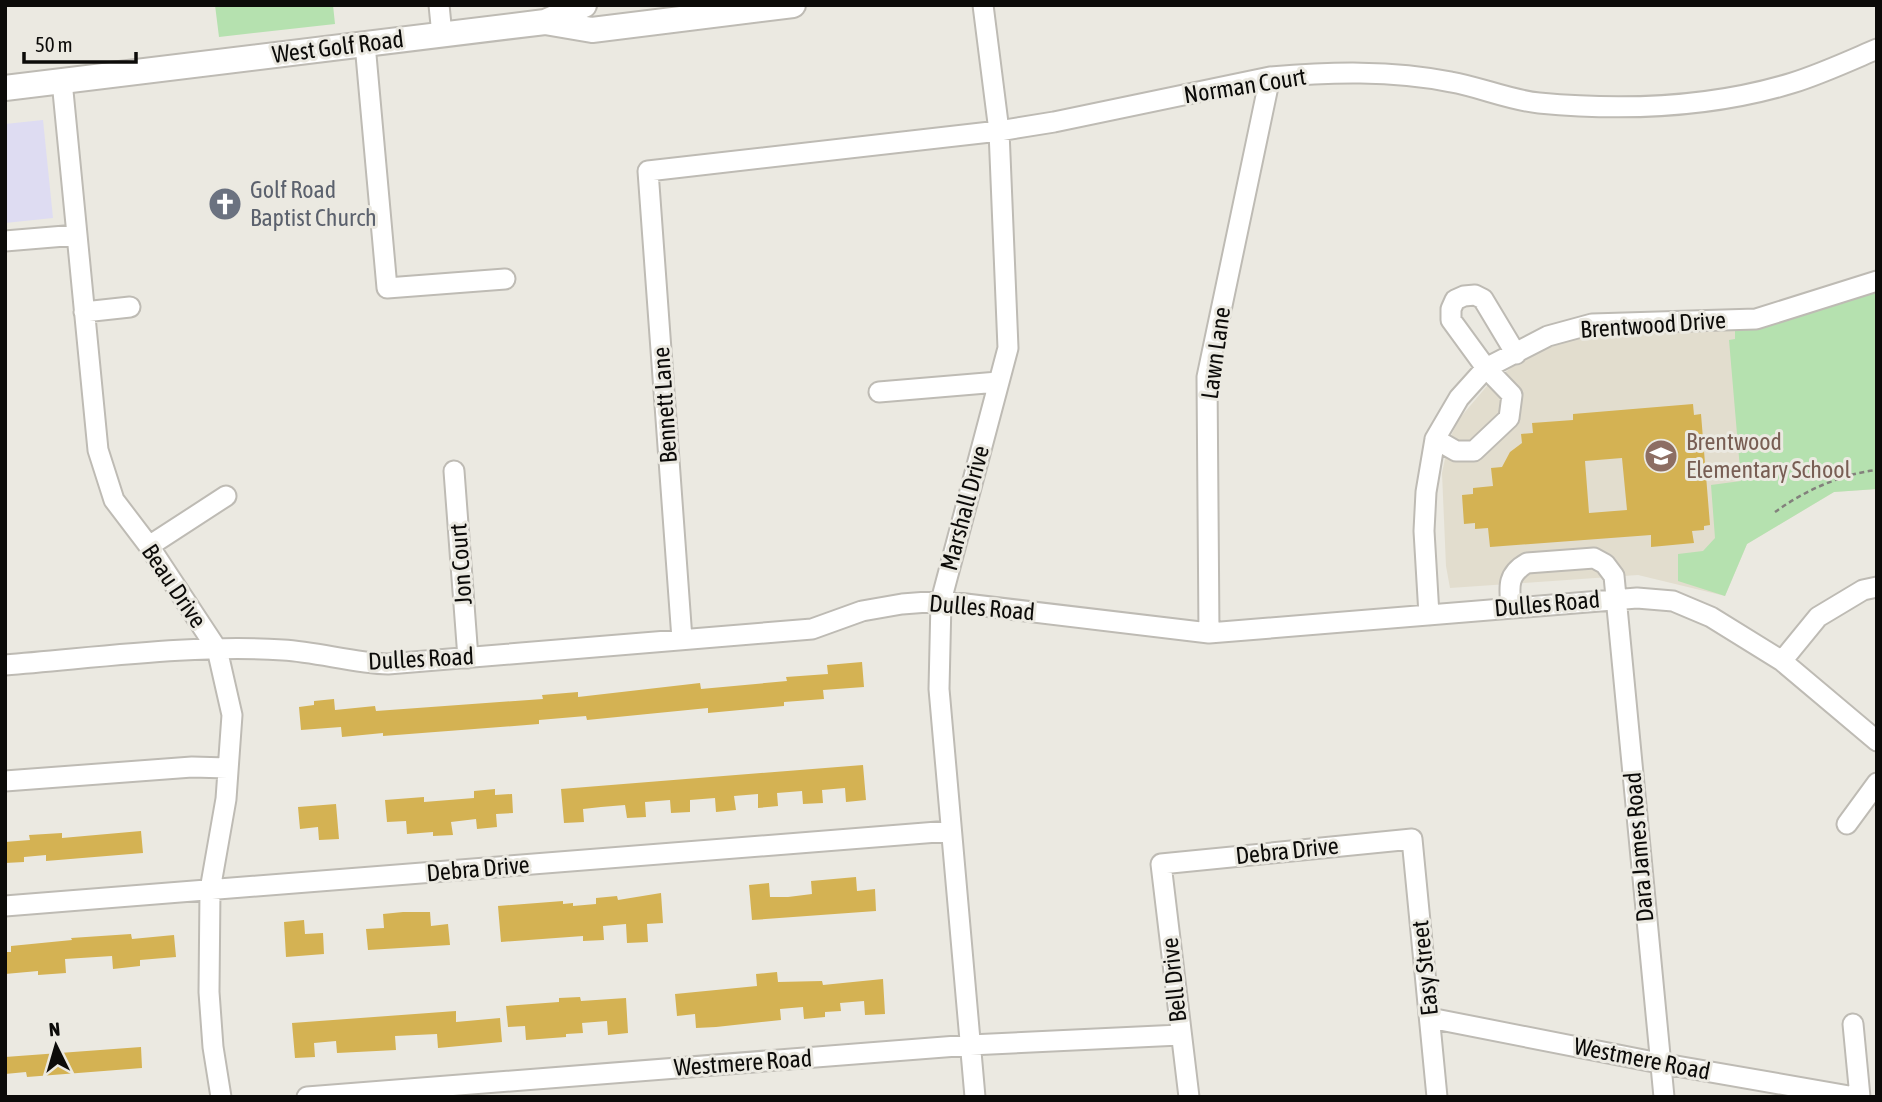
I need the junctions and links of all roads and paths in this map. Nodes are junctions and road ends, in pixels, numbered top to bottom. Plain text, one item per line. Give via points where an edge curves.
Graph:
1 (439, 5) edge
2 (584, 5) edge
3 (793, 5) edge
4 (984, 5) edge
5 (665, 13) edge
6 (545, 22) junction
7 (442, 35) junction
8 (365, 44) junction
9 (1877, 50) edge
10 (1270, 77) junction
11 (62, 81) junction
12 (5, 88) edge
13 (999, 131) junction
14 (648, 171) joint
15 (77, 235) junction
16 (5, 241) edge
17 (505, 279) dead end
18 (1877, 281) edge
19 (130, 307) dead end
20 (84, 313) junction
21 (1516, 354) junction
22 (1486, 368) junction
23 (998, 382) junction
24 (878, 392) dead end
25 (1435, 439) junction
26 (1877, 470) edge
27 (454, 471) dead end
28 (226, 496) dead end
29 (1775, 512) dead end
30 (149, 546) junction
31 (1877, 587) edge
32 (1615, 598) junction
33 (941, 601) junction
34 (1511, 607) junction
35 (1429, 615) junction
36 (1209, 633) junction
37 (682, 639) junction
38 (218, 649) junction
39 (468, 658) junction
40 (1782, 661) junction
41 (5, 665) edge
42 (1877, 741) edge
43 (228, 768) junction
44 (5, 781) edge
45 (1877, 783) edge
46 (1847, 824) dead end
47 (950, 831) junction
48 (1412, 839) joint
49 (1161, 864) joint
50 (210, 890) junction
51 (5, 906) edge
52 (1430, 1018) junction
53 (1853, 1024) dead end
54 (1180, 1035) junction
55 (970, 1045) junction
56 (1659, 1063) junction
57 (221, 1097) edge
58 (307, 1097) edge
59 (975, 1097) edge
60 (1189, 1097) edge
61 (1437, 1097) edge
62 (1664, 1097) edge
63 (1858, 1097) edge

1 - 7 street
2 - 6 main road, West Golf Road
3 - 5 main road, West Golf Road
4 - 13 street, Marshall Drive
5 - 6 main road, West Golf Road via 592,30
6 - 7 main road, West Golf Road
7 - 8 main road, West Golf Road
8 - 11 main road, West Golf Road
8 - 17 street via 387,288
9 - 10 street, Norman Court via 1795,82 1732,99 1641,108 1536,103 1401,74
10 - 13 street, Norman Court
10 - 36 street, Lawn Lane via 1207,376
11 - 12 main road, West Golf Road
11 - 15 street, Beau Drive
13 - 14 street, Norman Court
13 - 23 street, Marshall Drive via 1009,348
14 - 37 street, Bennett Lane
15 - 16 street
15 - 20 street, Beau Drive
18 - 21 street, Brentwood Drive via 1756,320 1592,324 1548,336
19 - 20 street
20 - 30 street, Beau Drive via 98,450 114,500
21 - 22 street, Brentwood Drive
21 - 22 street via 1483,299 1475,295 1455,300 1451,320
22 - 25 street, Brentwood Drive via 1459,398
22 - 25 street via 1512,396 1509,418 1474,451 1456,451
23 - 24 street
23 - 33 street, Marshall Drive
25 - 35 street, Brentwood Drive via 1424,531
26 - 29 path via 1856,473
27 - 39 street, Jon Court
28 - 30 street
30 - 38 street, Beau Drive
31 - 40 street via 1863,590 1818,617
32 - 34 street, Dulles Road
32 - 34 street, Dara James Road via 1614,576 1594,558 1527,563 1511,576
32 - 40 street, Dulles Road via 1673,601 1711,617
32 - 56 street, Dara James Road
33 - 36 street, Dulles Road
33 - 37 street, Dulles Road via 862,611 812,629
33 - 47 street, Marshall Drive via 939,688
34 - 35 street, Dulles Road
35 - 36 street, Dulles Road
37 - 39 street, Dulles Road
38 - 39 street, Dulles Road via 285,650 388,664
38 - 41 street, Dulles Road
38 - 43 street, Beau Drive via 232,715
40 - 42 street, Dulles Road
43 - 44 street via 192,766
43 - 50 street, Beau Drive
45 - 46 street
47 - 50 street, Debra Drive
47 - 55 street, Marshall Drive
48 - 49 street, Debra Drive
48 - 52 street, Easy Street
49 - 54 street, Bell Drive
50 - 51 street, Debra Drive
50 - 57 street, Beau Drive via 209,992
52 - 56 street, Westmere Road
52 - 61 street, Easy Street
53 - 63 street, Westmere Road
54 - 55 street, Westmere Road
54 - 60 street, Bell Drive
55 - 58 street, Westmere Road
55 - 59 street, Marshall Drive
56 - 62 street, Dara James Road
56 - 63 street, Westmere Road

